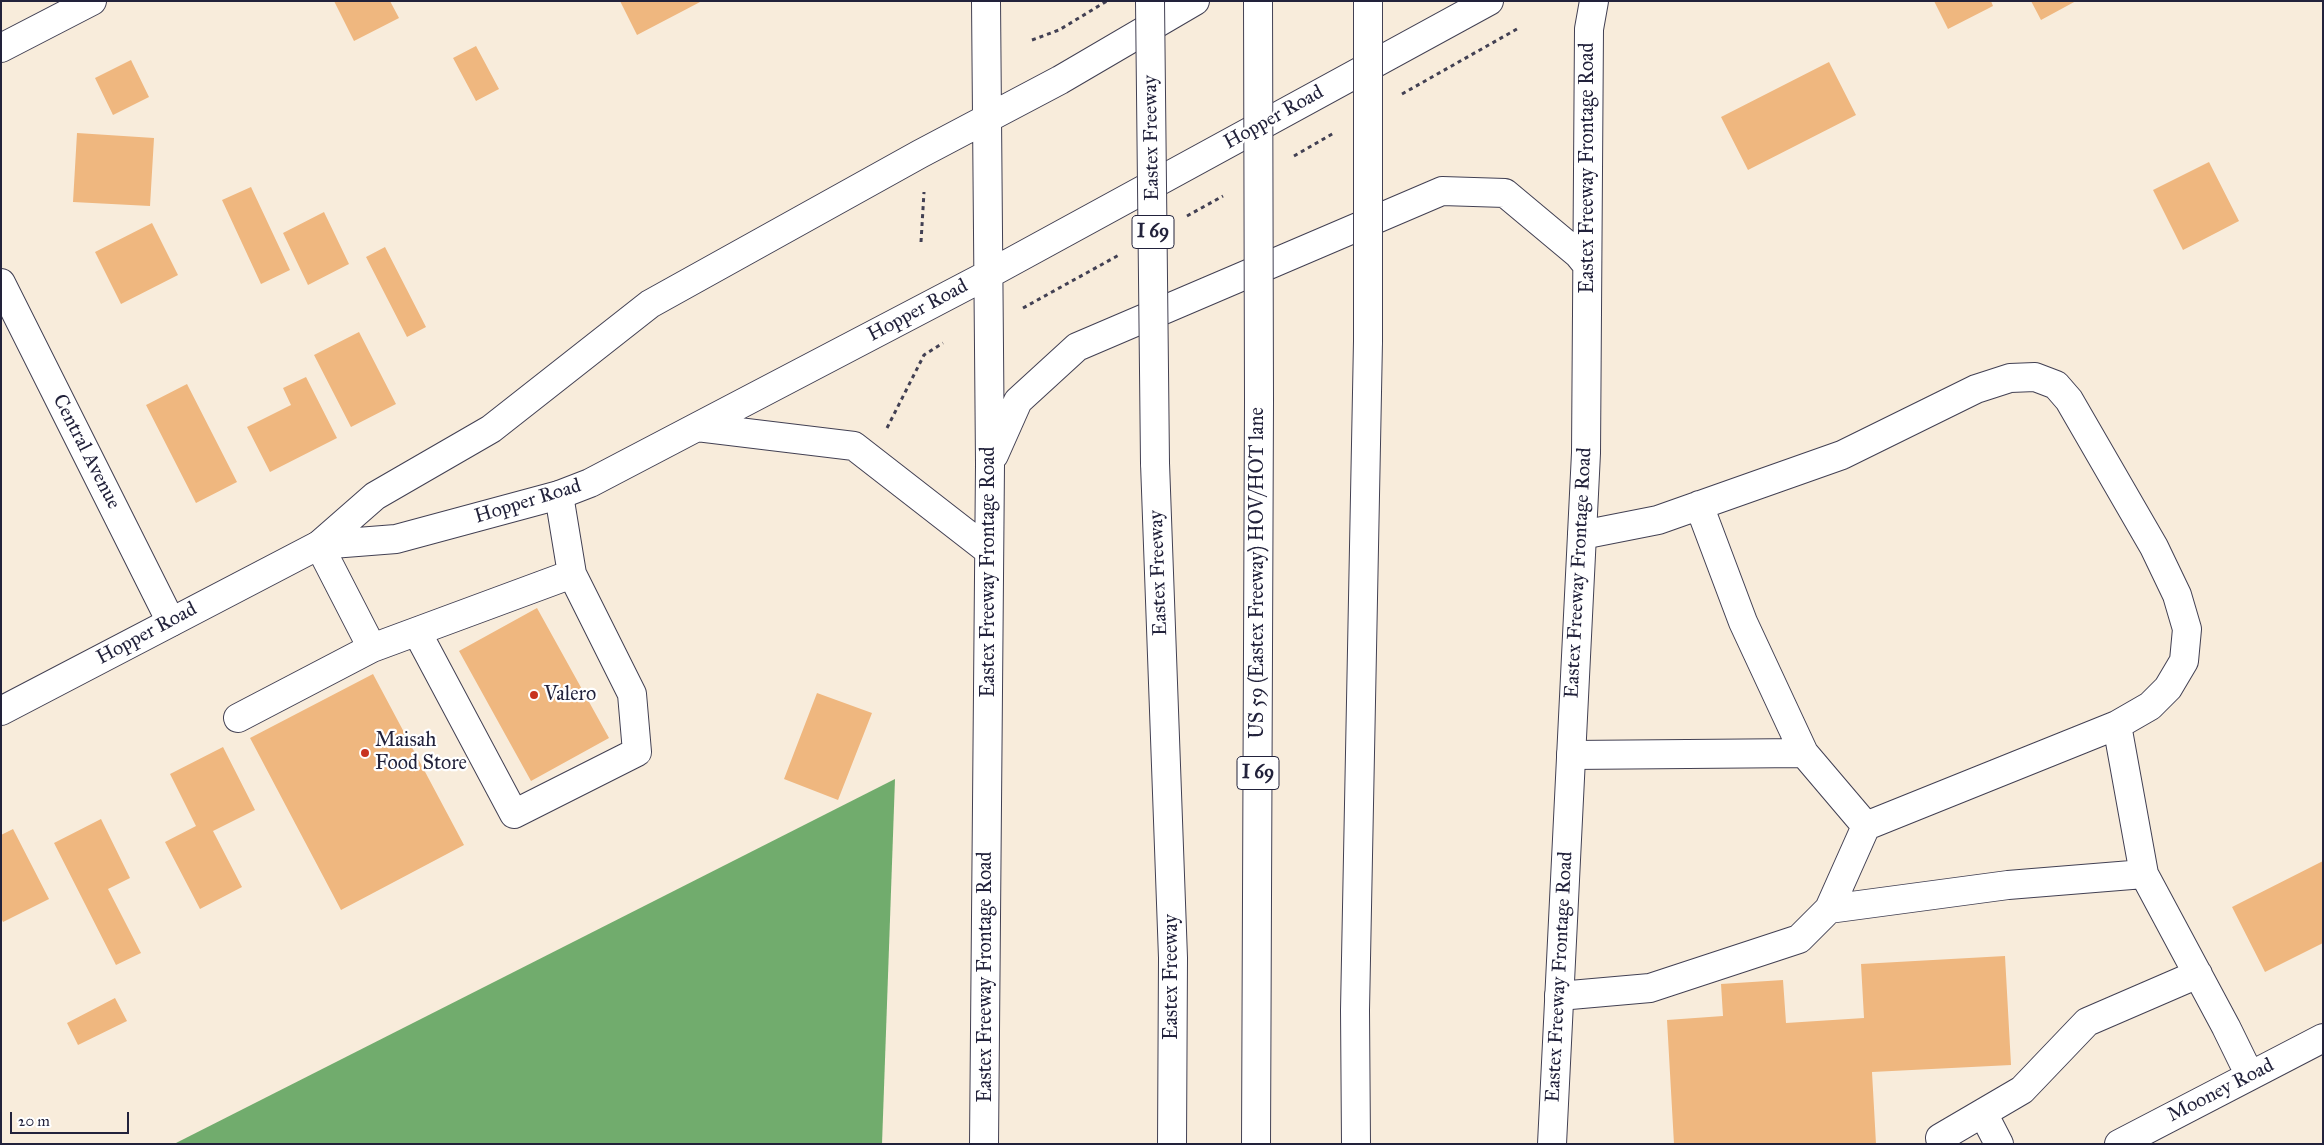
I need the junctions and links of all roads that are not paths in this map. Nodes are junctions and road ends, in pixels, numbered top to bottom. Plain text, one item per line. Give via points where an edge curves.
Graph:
1 (92, 1) edge
2 (986, 1) edge
3 (1150, 1) edge
4 (1195, 1) edge
5 (1258, 1) edge
6 (1368, 1) edge
7 (1489, 1) edge
8 (1594, 1) edge
9 (1, 48) edge
10 (988, 118) junction
11 (1587, 265) junction
12 (989, 274) junction
13 (1, 283) edge
14 (698, 427) junction
15 (990, 464) junction
16 (559, 495) junction
17 (1699, 506) junction
18 (1582, 535) junction
19 (319, 544) junction
20 (989, 551) junction
21 (572, 574) junction
22 (171, 622) junction
23 (417, 632) junction
24 (372, 648) junction
25 (1, 711) edge
26 (238, 718) dead end
27 (2117, 725) junction
28 (1804, 753) junction
29 (1571, 756) junction
30 (1866, 826) junction
31 (2144, 874) junction
32 (1829, 909) junction
33 (2198, 974) junction
34 (1560, 996) junction
35 (1355, 1010) junction
36 (2323, 1038) edge
37 (2250, 1076) junction
38 (1984, 1112) junction
39 (1940, 1138) dead end
40 (984, 1144) edge
41 (1172, 1144) edge
42 (1256, 1144) edge
43 (1356, 1144) edge
44 (1364, 1144) edge
45 (1552, 1144) edge
46 (1999, 1144) edge
47 (2119, 1144) edge

1 - 9 main road
2 - 10 main road, Eastex Freeway Frontage Road
3 - 41 main road, Eastex Freeway / I 69, bridge via 1155,463 1173,958
4 - 10 main road, Hopper Road
5 - 42 main road, US 59 (Eastex Freeway) HOV/HOT lane / I 69, bridge
6 - 35 main road, bridge via 1368,341
7 - 12 main road, Hopper Road
8 - 11 main road, Eastex Freeway Frontage Road via 1589,29
10 - 12 main road, Eastex Freeway Frontage Road
10 - 19 main road, Hopper Road via 650,304 491,429 375,496
11 - 15 main road via 1506,193 1442,191 1077,347 1018,401
11 - 18 main road, Eastex Freeway Frontage Road
12 - 14 main road, Hopper Road
12 - 15 main road, Eastex Freeway Frontage Road
13 - 22 main road, Central Avenue
14 - 16 main road, Hopper Road via 590,483
14 - 20 main road via 854,446
15 - 20 main road, Eastex Freeway Frontage Road
16 - 19 main road, Hopper Road via 396,539
16 - 21 main road
17 - 18 main road via 1658,520
17 - 27 main road via 1842,455 1976,389 2010,378 2035,377 2056,385 2069,400 2154,547 2177,595 2187,629 2184,661 2168,688 2150,706
17 - 28 main road via 1743,622
18 - 29 main road, Eastex Freeway Frontage Road
19 - 22 main road, Hopper Road
19 - 24 main road
20 - 40 main road, Eastex Freeway Frontage Road
21 - 23 main road
21 - 23 main road via 632,694 637,752 514,814
22 - 25 main road, Hopper Road
23 - 24 main road
24 - 26 main road
27 - 30 main road
27 - 31 main road
28 - 29 main road
28 - 30 main road
29 - 34 main road, Eastex Freeway Frontage Road
30 - 32 main road
31 - 32 main road via 2008,885
31 - 33 main road
32 - 34 main road via 1799,939 1650,988
33 - 37 main road
33 - 38 main road via 2087,1022 2022,1090
34 - 45 main road, Eastex Freeway Frontage Road
35 - 43 main road
35 - 44 main road
36 - 37 main road, Mooney Road
37 - 47 main road, Mooney Road
38 - 39 main road
38 - 46 main road

